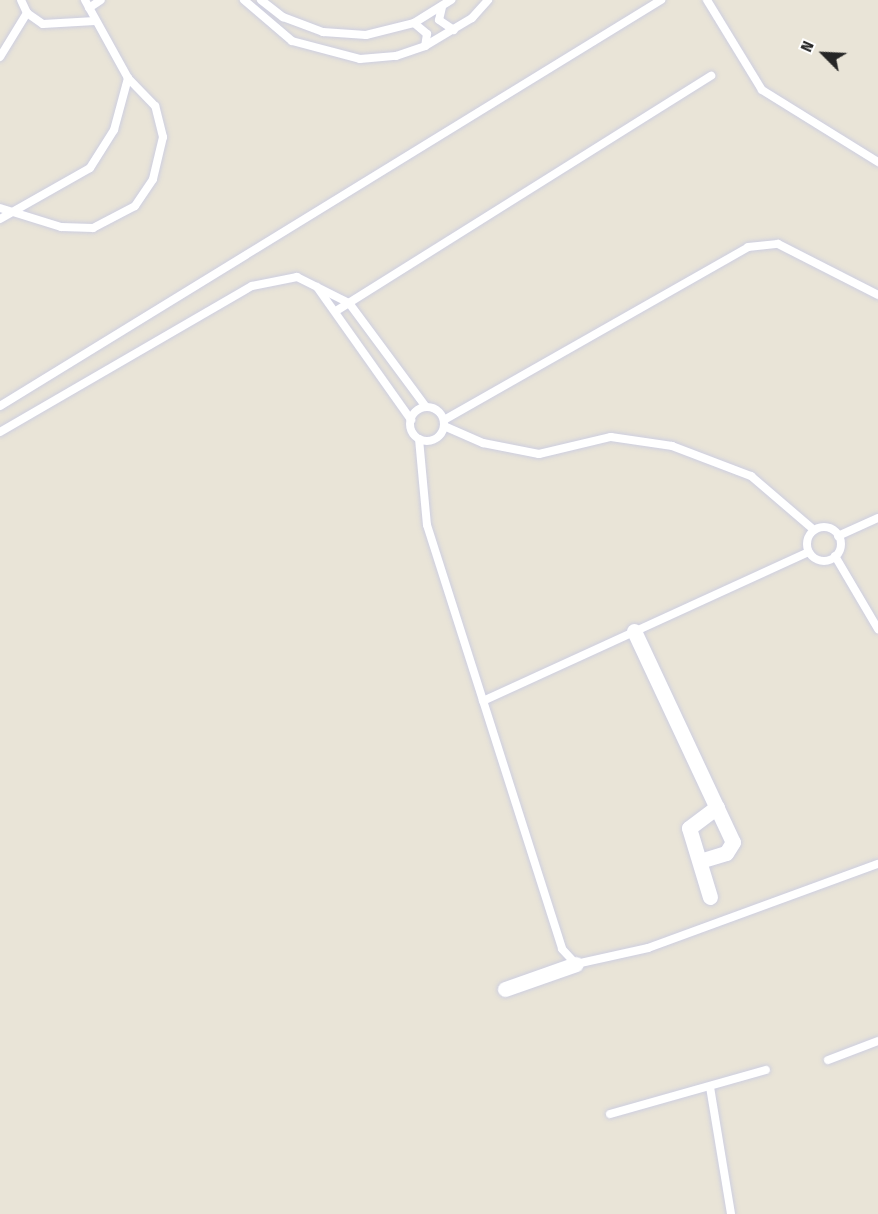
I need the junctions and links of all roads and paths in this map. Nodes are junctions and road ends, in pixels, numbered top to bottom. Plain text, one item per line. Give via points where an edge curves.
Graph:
1 (21, 0) edge
2 (85, 0) edge
3 (101, 0) edge
4 (244, 0) edge
5 (261, 0) edge
6 (451, 0) edge
7 (489, 0) edge
8 (661, 0) edge
9 (707, 0) edge
10 (442, 7) junction
11 (89, 8) junction
12 (27, 13) junction
13 (95, 21) junction
14 (414, 23) junction
15 (455, 30) junction
16 (425, 46) junction
17 (0, 57) edge
18 (711, 76) dead end
19 (128, 78) junction
20 (878, 162) edge
21 (0, 208) edge
22 (10, 210) junction
23 (0, 219) edge
24 (317, 287) junction
25 (878, 295) edge
26 (349, 303) junction
27 (336, 311) junction
28 (0, 406) edge
29 (426, 408) junction
30 (411, 420) junction
31 (444, 423) junction
32 (0, 432) edge
33 (419, 439) junction
34 (878, 519) edge
35 (814, 530) junction
36 (838, 536) junction
37 (809, 552) junction
38 (835, 556) junction
39 (878, 629) edge
40 (634, 632) junction
41 (483, 701) junction
42 (717, 807) junction
43 (699, 861) junction
44 (878, 864) edge
45 (710, 897) dead end
46 (576, 964) junction
47 (505, 988) dead end
48 (878, 1041) edge
49 (828, 1060) dead end
50 (766, 1070) dead end
51 (710, 1087) junction
52 (610, 1114) dead end
53 (731, 1214) edge

1 - 12 lane
2 - 11 lane
3 - 11 lane
4 - 16 lane via 292,41 325,54 396,56
5 - 14 lane via 283,17 323,32 366,35
6 - 10 lane
7 - 15 lane
8 - 28 lane
9 - 20 lane via 762,90
10 - 14 lane
10 - 15 lane via 442,26
11 - 13 lane
12 - 13 lane via 43,24
12 - 17 lane
13 - 19 lane
14 - 16 lane via 424,28
15 - 16 lane
18 - 26 lane
19 - 22 lane via 114,130 90,168 64,187
19 - 22 lane via 155,106 163,136 156,172 135,206 120,218 78,230
21 - 22 lane
22 - 23 lane
24 - 26 lane
24 - 27 lane
24 - 32 lane via 297,277 266,279
25 - 31 lane via 778,244 748,247
26 - 27 lane
26 - 29 lane
27 - 30 lane
29 - 30 lane
29 - 31 lane
30 - 33 lane
31 - 33 lane via 432,441
31 - 35 lane via 483,443 539,454 611,437 672,446 751,476
33 - 41 lane via 427,525
34 - 36 lane
35 - 36 lane via 824,527
35 - 37 lane via 807,540
36 - 38 lane
37 - 38 lane via 821,561
37 - 40 lane
38 - 39 lane
40 - 41 lane
40 - 42 street
41 - 46 lane via 562,949
42 - 43 street via 689,825
42 - 43 street via 731,848
43 - 45 street
44 - 46 lane via 648,948
46 - 47 street
48 - 49 lane
50 - 51 lane
51 - 52 lane
51 - 53 lane

